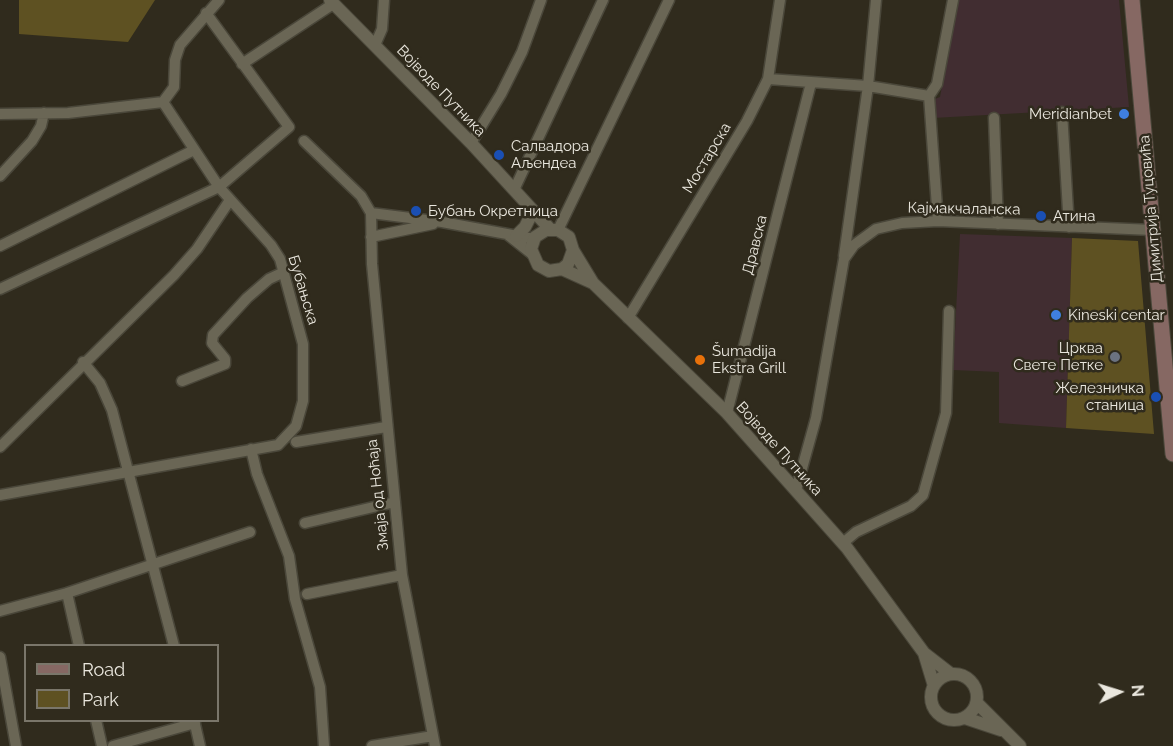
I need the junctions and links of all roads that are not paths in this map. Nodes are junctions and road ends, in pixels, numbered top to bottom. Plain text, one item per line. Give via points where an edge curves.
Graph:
1 (219, 0) edge
2 (384, 0) edge
3 (541, 0) edge
4 (603, 0) edge
5 (669, 0) edge
6 (780, 0) edge
7 (876, 0) edge
8 (953, 0) edge
9 (1132, 0) edge
10 (332, 2) edge
11 (206, 14) junction
12 (375, 45) junction
13 (242, 64) junction
14 (768, 79) junction
15 (811, 83) junction
16 (868, 86) junction
17 (929, 96) junction
18 (163, 102) junction
19 (1062, 112) dead end
20 (0, 114) edge
21 (44, 114) junction
22 (994, 118) dead end
23 (304, 141) dead end
24 (471, 143) junction
25 (194, 150) junction
26 (0, 176) edge
27 (219, 187) junction
28 (514, 190) junction
29 (230, 200) junction
30 (529, 211) junction
31 (371, 213) junction
32 (938, 221) junction
33 (442, 222) junction
34 (998, 224) junction
35 (1069, 227) junction
36 (1153, 230) junction
37 (545, 233) junction
38 (512, 235) junction
39 (370, 237) junction
40 (0, 246) edge
41 (573, 250) junction
42 (532, 254) junction
43 (844, 259) junction
44 (562, 268) junction
45 (284, 272) junction
46 (593, 283) junction
47 (0, 289) edge
48 (949, 310) dead end
49 (628, 318) junction
50 (83, 362) junction
51 (182, 381) dead end
52 (727, 413) junction
53 (386, 427) junction
54 (296, 442) dead end
55 (0, 447) edge
56 (250, 449) junction
57 (1173, 454) edge
58 (129, 471) junction
59 (796, 490) junction
60 (0, 495) edge
61 (395, 502) junction
62 (305, 523) dead end
63 (250, 532) dead end
64 (843, 543) junction
65 (153, 565) junction
66 (402, 575) junction
67 (67, 593) junction
68 (308, 594) dead end
69 (0, 611) edge
70 (79, 644) edge
71 (174, 644) edge
72 (924, 653) junction
73 (0, 657) edge
74 (951, 674) junction
75 (934, 686) junction
76 (977, 703) junction
77 (5, 710) edge
78 (965, 718) junction
79 (96, 722) edge
80 (194, 722) edge
81 (1002, 731) junction
82 (434, 741) edge
83 (16, 746) edge
84 (102, 746) edge
85 (113, 746) edge
86 (200, 746) edge
87 (324, 746) edge
88 (372, 746) edge
89 (1020, 746) edge

1 - 11 street
2 - 12 street via 382,28
3 - 24 street via 522,52
4 - 28 street
5 - 37 street
6 - 14 street, Мостарска
7 - 16 street
8 - 17 street via 937,84
9 - 36 main road, Димитрија Туцовића
10 - 12 street, Војводе Путника
10 - 13 street
11 - 13 street
11 - 18 street via 180,45 174,87
12 - 24 street, Војводе Путника
13 - 27 street via 289,127
14 - 15 street
14 - 49 street, Мостарска via 747,121
15 - 16 street
15 - 52 street, Дравска
16 - 17 street
16 - 43 street
17 - 32 street
18 - 21 street
18 - 25 street, Бубањска
19 - 35 street
20 - 21 street
21 - 26 street via 32,141
22 - 34 street
23 - 31 street via 362,196
24 - 28 street, Војводе Путника
25 - 27 street, Бубањска
25 - 40 street
27 - 29 street, Бубањска
27 - 47 street
28 - 30 street, Војводе Путника
29 - 45 street, Бубањска via 271,245
29 - 50 street via 174,275
30 - 37 street, Војводе Путника
30 - 38 street via 525,227
31 - 33 street
31 - 39 street, Змаја од Ноћаја
32 - 34 street, Кајмакчаланска
32 - 43 street, Кајмакчаланска via 902,223 876,230 854,245
33 - 38 street
33 - 39 street
34 - 35 street, Кајмакчаланска
35 - 36 street, Кајмакчаланска
36 - 57 main road, Димитрија Туцовића
37 - 38 street
37 - 41 street, Војводе Путника via 569,237
37 - 42 street
38 - 42 street
39 - 53 street, Змаја од Ноћаја
41 - 44 street via 568,264
41 - 46 street, Војводе Путника
42 - 44 street, Војводе Путника via 543,269
43 - 59 street via 816,418
44 - 46 street, Војводе Путника
45 - 51 street via 247,298 213,335 212,343 225,364
45 - 56 street, Бубањска via 303,344 302,411 296,426 278,445
46 - 49 street, Војводе Путника
48 - 64 street via 946,413 923,495 911,506 856,532
49 - 52 street, Војводе Путника
50 - 55 street
50 - 58 street via 109,400
52 - 59 street, Војводе Путника
53 - 54 street
53 - 61 street, Змаја од Ноћаја
56 - 58 street
56 - 87 street via 289,556 295,599 320,687
58 - 60 street
58 - 65 street
59 - 64 street, Војводе Путника
61 - 62 street
61 - 66 street, Змаја од Ноћаја
63 - 65 street
64 - 72 street, Војводе Путника
65 - 67 street
65 - 71 street
66 - 68 street
66 - 82 street, Змаја од Ноћаја
67 - 69 street
67 - 70 street
72 - 74 street, Војводе Путника
72 - 75 street, Војводе Путника
73 - 77 street
74 - 75 street
74 - 76 street, Војводе Путника via 963,675 972,682
75 - 78 street, Војводе Путника via 931,701 939,715 947,720
76 - 78 street
76 - 81 street, Војводе Путника
77 - 83 street
78 - 81 street, Војводе Путника
79 - 84 street
80 - 85 street
80 - 86 street
81 - 89 street, Војводе Путника
82 - 88 street

